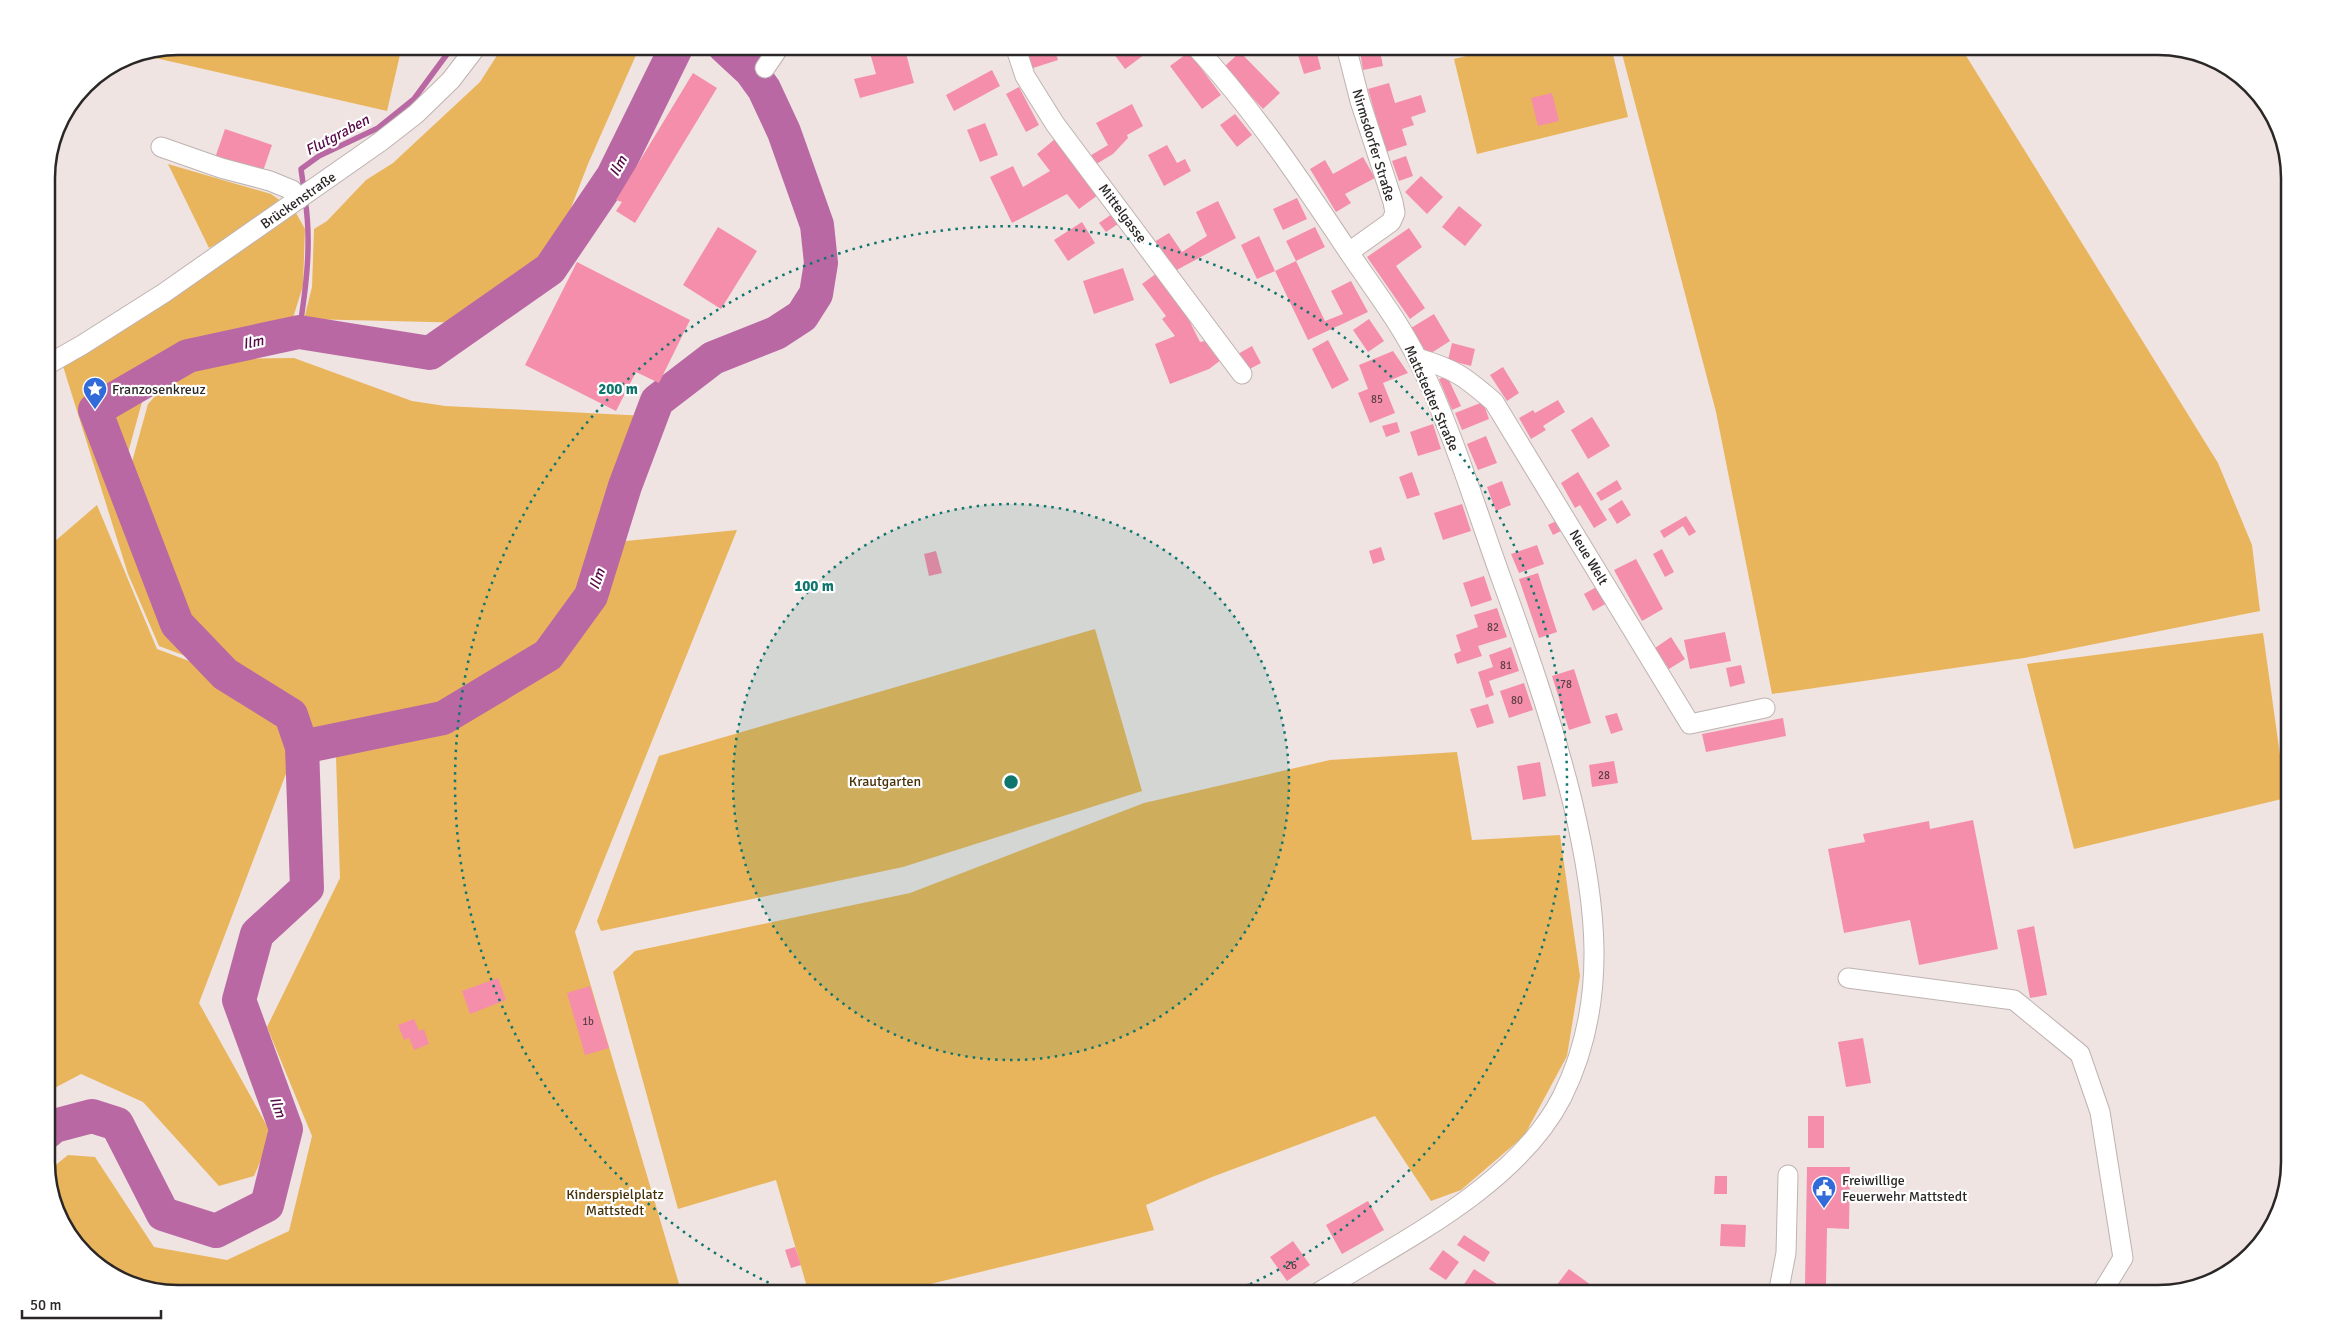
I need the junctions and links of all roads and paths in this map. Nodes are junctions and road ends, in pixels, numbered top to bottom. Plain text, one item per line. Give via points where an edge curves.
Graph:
1 (470, 55) edge
2 (774, 55) edge
3 (1018, 55) edge
4 (1202, 55) edge
5 (1348, 55) edge
6 (765, 68) dead end
7 (161, 148) dead end
8 (306, 194) junction
9 (1349, 252) junction
10 (1417, 358) junction
11 (55, 360) edge
12 (1242, 374) dead end
13 (1765, 708) dead end
14 (1848, 978) dead end
15 (1788, 1175) dead end
16 (1330, 1285) edge
17 (1780, 1285) edge
18 (2106, 1285) edge

1 - 8 street, Brückenstraße via 451,80 416,114
2 - 6 street
3 - 12 street, Mittelgasse via 1025,76 1054,124
4 - 9 street, Mattstedter Straße via 1276,144
5 - 9 street, Nirmsdorfer Straße via 1395,213 1391,222
7 - 8 street
8 - 11 street, Brückenstraße via 213,261
9 - 10 street, Mattstedter Straße
10 - 13 street, Neue Welt via 1445,366 1466,377 1494,402 1690,724
10 - 16 street, Mattstedter Straße via 1448,429 1558,742 1592,898 1596,952 1591,1009 1575,1068 1561,1099 1540,1132 1511,1164 1468,1199
14 - 18 street via 2014,1000 2080,1054 2100,1112 2123,1258
15 - 17 street via 1786,1254

